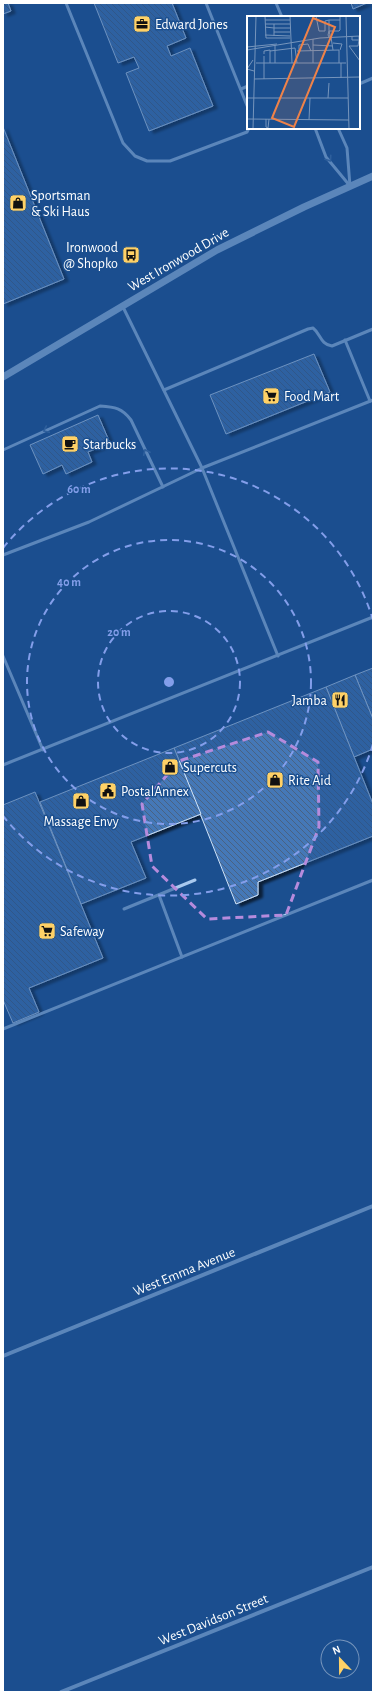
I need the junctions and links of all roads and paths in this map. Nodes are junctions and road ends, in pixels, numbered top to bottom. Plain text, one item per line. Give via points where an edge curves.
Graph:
1 (66, 3) edge
2 (206, 3) edge
3 (276, 3) edge
4 (282, 16) edge
5 (373, 78) edge
6 (360, 84) edge
7 (247, 86) edge
8 (241, 89) junction
9 (247, 105) edge
10 (248, 129) edge
11 (315, 129) edge
12 (338, 129) edge
13 (373, 176) edge
14 (350, 186) junction
15 (122, 306) junction
16 (373, 329) edge
17 (345, 340) junction
18 (3, 376) edge
19 (164, 390) junction
20 (371, 400) edge
21 (3, 450) edge
22 (202, 468) junction
23 (163, 487) junction
24 (3, 554) edge
25 (373, 617) edge
26 (3, 656) edge
27 (278, 656) junction
28 (43, 750) junction
29 (3, 766) edge
30 (196, 880) dead end
31 (373, 880) edge
32 (159, 895) junction
33 (124, 909) dead end
34 (182, 957) junction
35 (3, 1029) edge
36 (373, 1206) edge
37 (3, 1356) edge
38 (373, 1567) edge
39 (61, 1692) edge

1 - 10 lane via 123,142 135,156 147,161 170,161 247,132
2 - 8 lane
3 - 4 lane
5 - 6 lane
7 - 8 lane
8 - 9 lane
11 -> 14 lane via 326,157
12 - 14 lane via 347,148
13 - 14 street, West Ironwood Drive
14 - 15 street, West Ironwood Drive via 217,250
15 - 18 street, West Ironwood Drive
15 - 19 lane
16 - 17 lane
17 - 19 lane via 332,346 326,345 316,331 308,329
17 - 20 lane
19 - 22 lane
20 - 22 lane
23 -> 21 lane via 132,420 124,412 111,407 100,406
22 - 23 lane
22 - 27 lane
23 - 24 lane via 89,522
25 - 27 lane
26 - 28 lane
27 - 28 lane
28 - 29 lane
30 - 32 lane
31 - 34 lane
32 - 33 lane
32 - 34 lane
34 - 35 lane
36 - 37 street, West Emma Avenue
38 - 39 street, West Davidson Street

